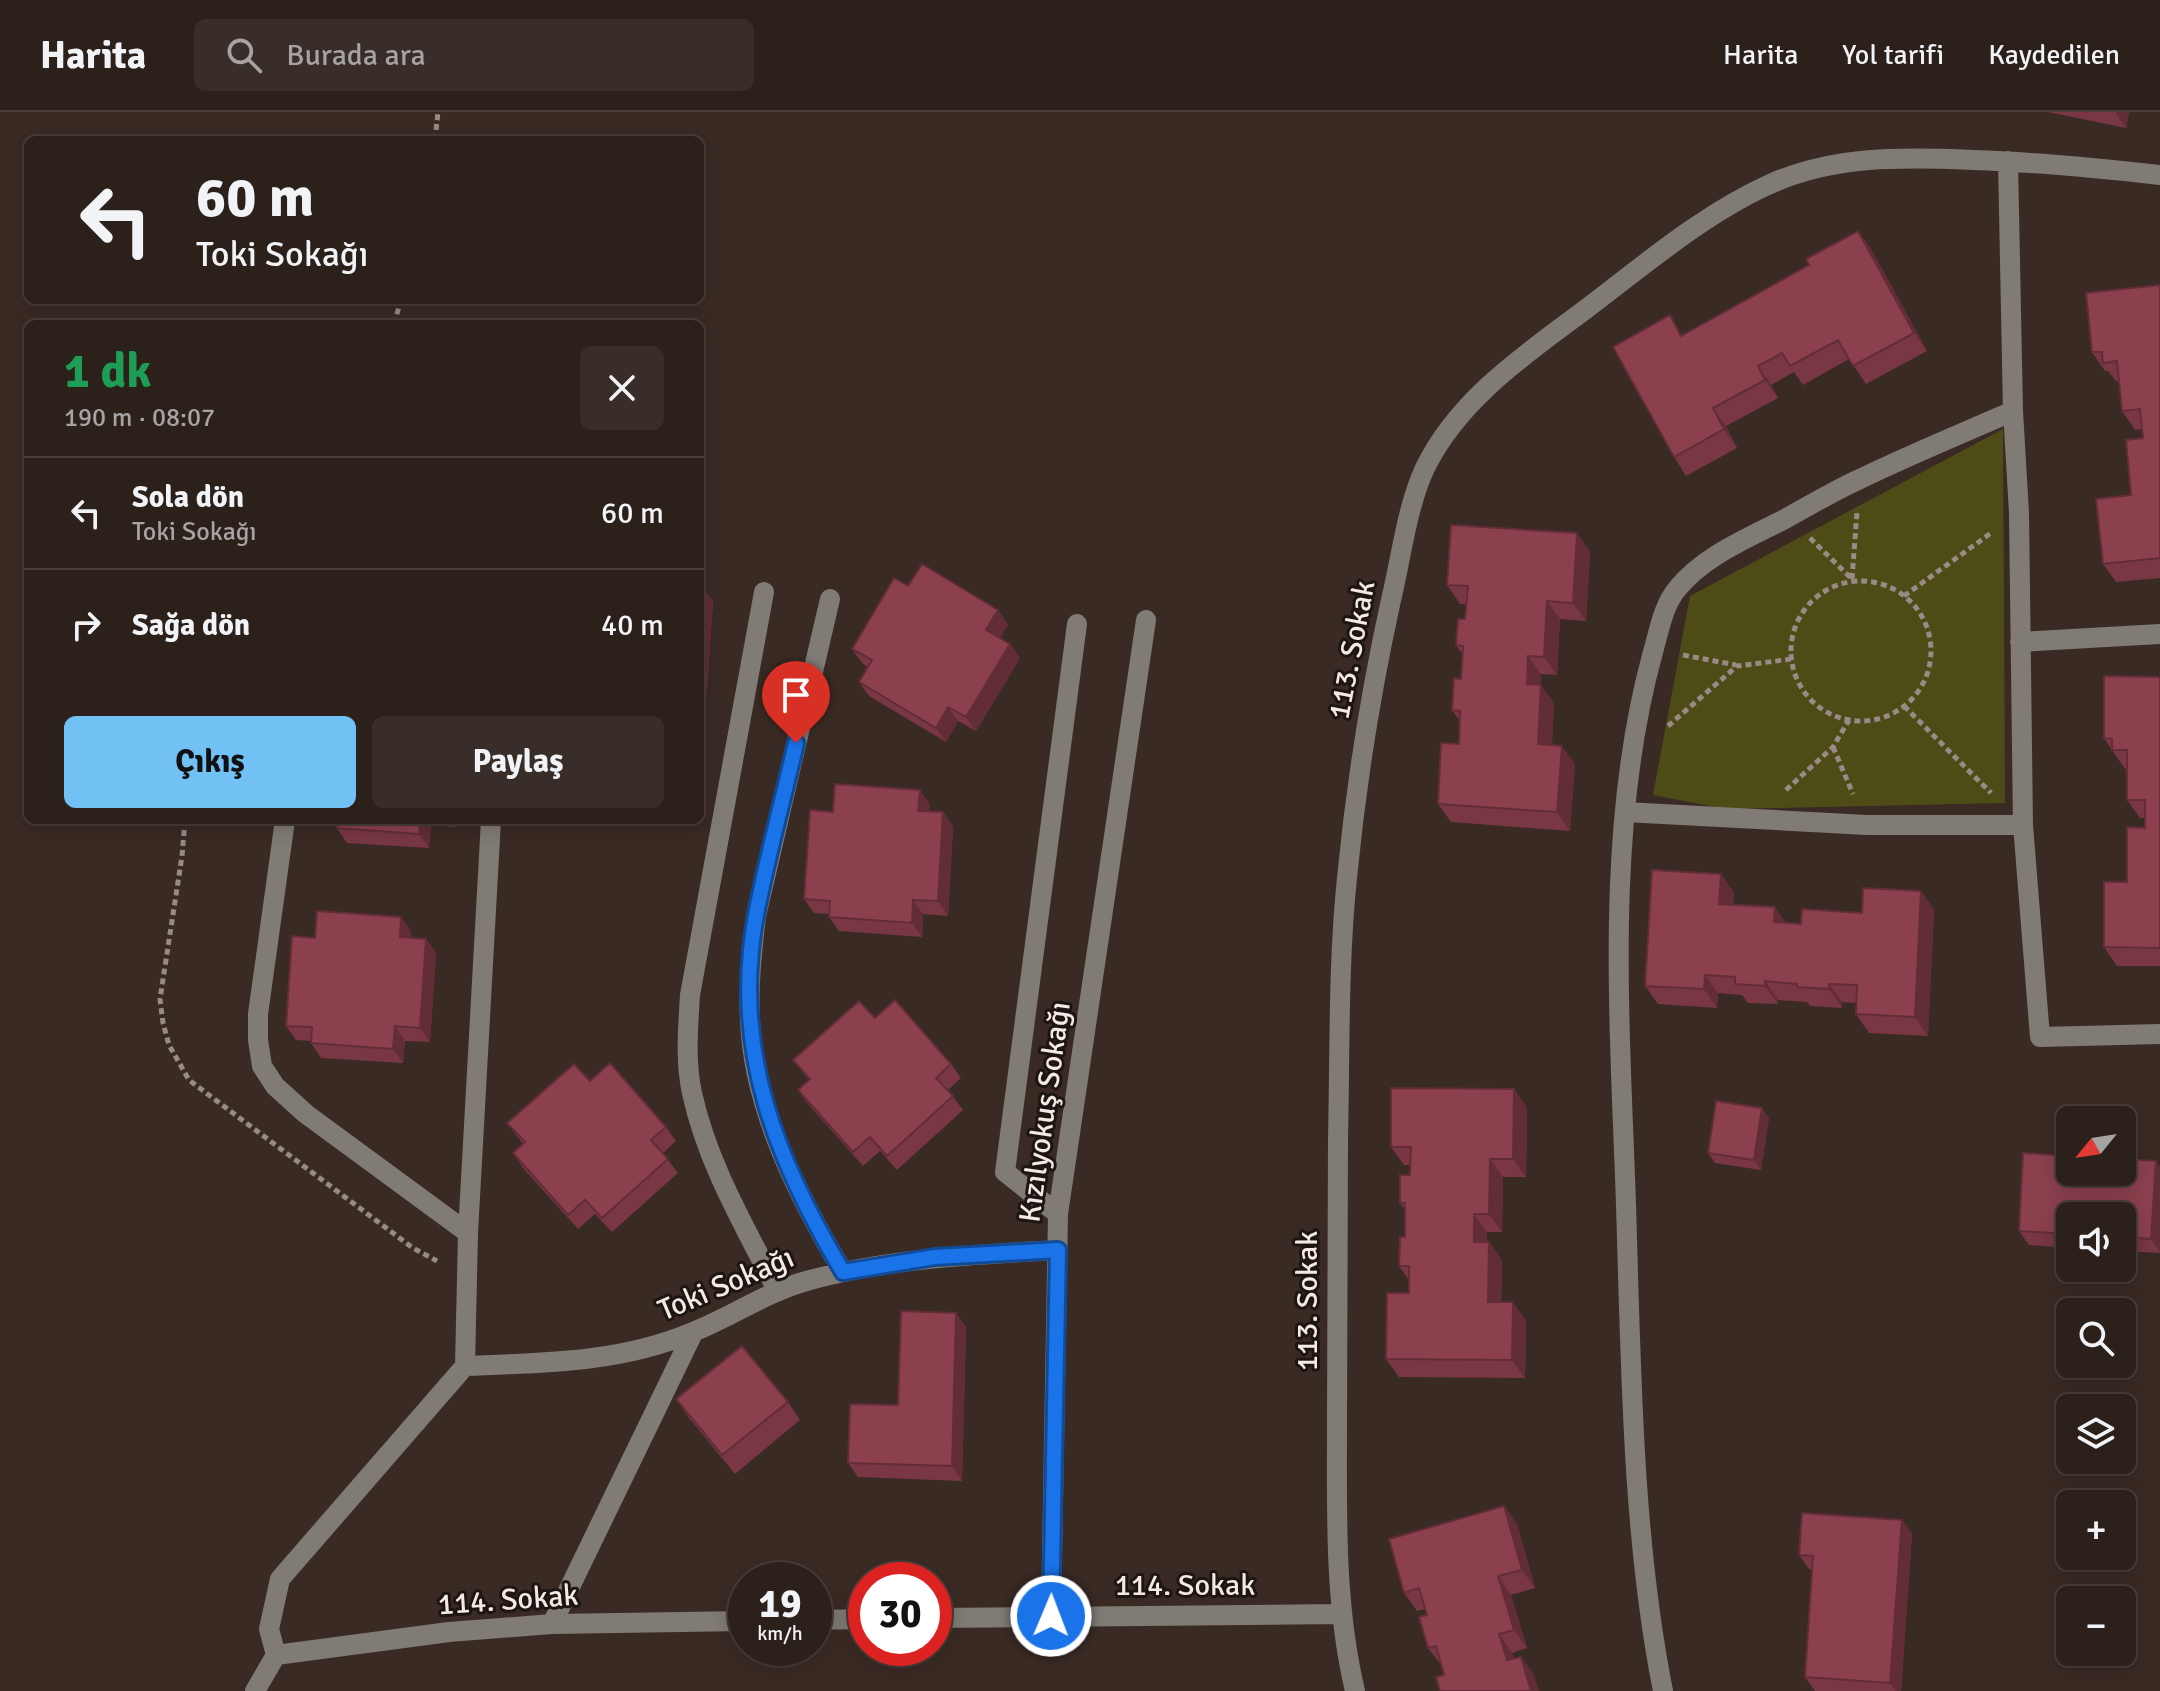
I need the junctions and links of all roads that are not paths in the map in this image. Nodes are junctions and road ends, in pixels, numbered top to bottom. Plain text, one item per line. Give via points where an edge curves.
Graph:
1 (2008, 161) junction
2 (2160, 175) edge
3 (2013, 411) junction
4 (764, 592) dead end
5 (830, 599) dead end
6 (1146, 620) dead end
7 (1077, 624) dead end
8 (2160, 634) edge
9 (2020, 642) junction
10 (1625, 812) junction
11 (284, 824) edge
12 (491, 824) edge
13 (2023, 825) junction
14 (2160, 1034) edge
15 (1058, 1214) junction
16 (468, 1233) junction
17 (1058, 1250) junction
18 (843, 1272) junction
19 (777, 1290) junction
20 (693, 1333) junction
21 (465, 1366) junction
22 (1340, 1614) junction
23 (1051, 1616) junction
24 (952, 1618) edge
25 (728, 1621) edge
26 (552, 1624) junction
27 (276, 1655) junction
28 (255, 1691) edge
29 (1355, 1691) edge
30 (1663, 1691) edge

1 - 2 street, 113. Sokak
1 - 3 street
1 - 22 street, 113. Sokak via 1856,160 1810,169 1766,186 1658,255 1533,348 1448,428 1423,472 1380,652 1346,883 1338,1160
3 - 9 street
3 - 10 street via 1860,479 1728,548 1675,592 1638,706
4 - 19 street via 690,995 687,1046 691,1092 703,1130
5 - 18 street via 756,916 750,1023 755,1068 789,1175
6 - 15 street, Kızılyokuş Sokağı
7 - 15 street via 1005,1172
8 - 9 street
9 - 13 street
10 - 13 street via 1867,825
10 - 30 street via 1621,1037 1628,1263 1638,1479
11 - 16 street via 258,1014 262,1066 306,1114
12 - 16 street
13 - 14 street via 2040,1037
15 - 17 street, Kızılyokuş Sokağı
16 - 21 street
17 - 18 street, Toki Sokağı via 935,1257
17 - 23 street, Kızılyokuş Sokağı
18 - 19 street, Toki Sokağı
19 - 20 street, Toki Sokağı
20 - 21 street, Toki Sokağı via 573,1362
20 - 26 street
21 - 27 street via 280,1579 269,1629
22 - 23 street, 114. Sokak
22 - 29 street, 113. Sokak
23 - 24 street, 114. Sokak
25 - 26 street, 114. Sokak
26 - 27 street, 114. Sokak
27 - 28 street

